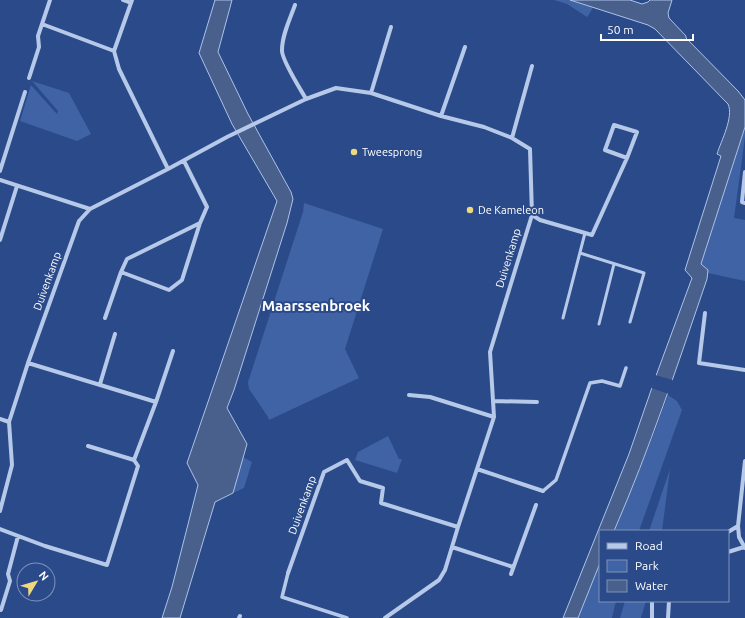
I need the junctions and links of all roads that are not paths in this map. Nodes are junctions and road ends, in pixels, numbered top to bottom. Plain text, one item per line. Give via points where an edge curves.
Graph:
1 (50, 0) edge
2 (123, 0) edge
3 (131, 1) edge
4 (295, 5) dead end
5 (42, 24) junction
6 (390, 27) dead end
7 (465, 47) dead end
8 (114, 51) junction
9 (532, 66) dead end
10 (28, 78) dead end
11 (25, 92) dead end
12 (371, 93) junction
13 (306, 100) junction
14 (441, 116) junction
15 (512, 138) junction
16 (627, 158) junction
17 (184, 161) junction
18 (168, 169) junction
19 (0, 171) edge
20 (745, 172) edge
21 (0, 180) edge
22 (17, 186) junction
23 (745, 202) edge
24 (90, 209) junction
25 (532, 215) junction
26 (200, 223) junction
27 (585, 233) junction
28 (0, 240) edge
29 (580, 253) junction
30 (614, 264) junction
31 (121, 272) junction
32 (705, 313) dead end
33 (105, 318) dead end
34 (563, 318) dead end
35 (630, 322) dead end
36 (599, 324) dead end
37 (115, 334) dead end
38 (173, 351) dead end
39 (28, 363) junction
40 (626, 368) dead end
41 (745, 370) edge
42 (100, 384) junction
43 (409, 395) dead end
44 (493, 400) junction
45 (156, 402) junction
46 (537, 402) dead end
47 (494, 417) junction
48 (0, 419) edge
49 (9, 422) junction
50 (88, 446) dead end
51 (134, 460) junction
52 (745, 461) edge
53 (477, 469) junction
54 (543, 491) joint
55 (536, 505) dead end
56 (0, 511) edge
57 (738, 526) junction
58 (458, 527) junction
59 (0, 529) edge
60 (729, 531) edge
61 (18, 536) junction
62 (452, 547) junction
63 (745, 547) edge
64 (729, 552) edge
65 (513, 567) junction
66 (288, 573) joint
67 (511, 574) dead end
68 (652, 602) edge
69 (669, 602) edge
70 (1, 610) dead end
71 (347, 618) edge
72 (386, 618) edge
73 (652, 618) edge
74 (668, 618) edge

1 - 5 street
2 - 3 street
3 - 8 street
4 - 13 street via 281,51
5 - 8 street
5 - 10 street via 38,36 39,48
6 - 12 street
7 - 14 street
8 - 18 street via 119,69
9 - 15 street
11 - 19 street
12 - 13 street, Duivenkamp via 336,88
12 - 14 street, Duivenkamp
13 - 17 street, Duivenkamp
14 - 15 street, Duivenkamp via 484,127
15 - 25 street, Duivenkamp via 530,149
16 - 16 street via 637,132 614,125 605,150
16 - 27 street via 592,235
17 - 18 street, Duivenkamp
17 - 26 street via 207,207
18 - 24 street, Duivenkamp
20 - 23 street via 742,202
21 - 22 street
22 - 24 street
22 - 28 street
24 - 39 street, Duivenkamp via 78,221
25 - 27 street via 540,220
25 - 44 street, Duivenkamp via 490,352
26 - 31 street via 127,258
26 - 31 street via 182,280 169,290
27 - 29 lane
29 - 30 lane
29 - 34 lane
30 - 35 lane via 644,274
30 - 36 lane
31 - 33 street
32 - 41 street via 699,363
37 - 42 street
38 - 45 street
39 - 42 street
39 - 49 street, Duivenkamp
40 - 54 street via 620,386 602,381 590,383 556,480
42 - 45 street
43 - 47 street via 430,398
44 - 46 street
44 - 47 street, Duivenkamp
45 - 51 street
47 - 53 street, Duivenkamp
48 - 49 street
49 - 56 street, Duivenkamp via 12,465
50 - 51 street
51 - 61 street via 138,466 107,565
52 - 57 street
53 - 54 street
53 - 58 street, Duivenkamp
55 - 65 street
57 - 60 street
57 - 63 street via 739,538
58 - 62 street, Duivenkamp
58 - 66 street, Duivenkamp via 381,503 383,488 360,481 347,460 324,472
59 - 61 street
61 - 70 street via 8,574 10,581
62 - 65 street
62 - 72 street, Duivenkamp via 439,580
63 - 64 street
65 - 67 street
66 - 71 street, Duivenkamp via 282,597
68 - 73 street
69 - 74 street

